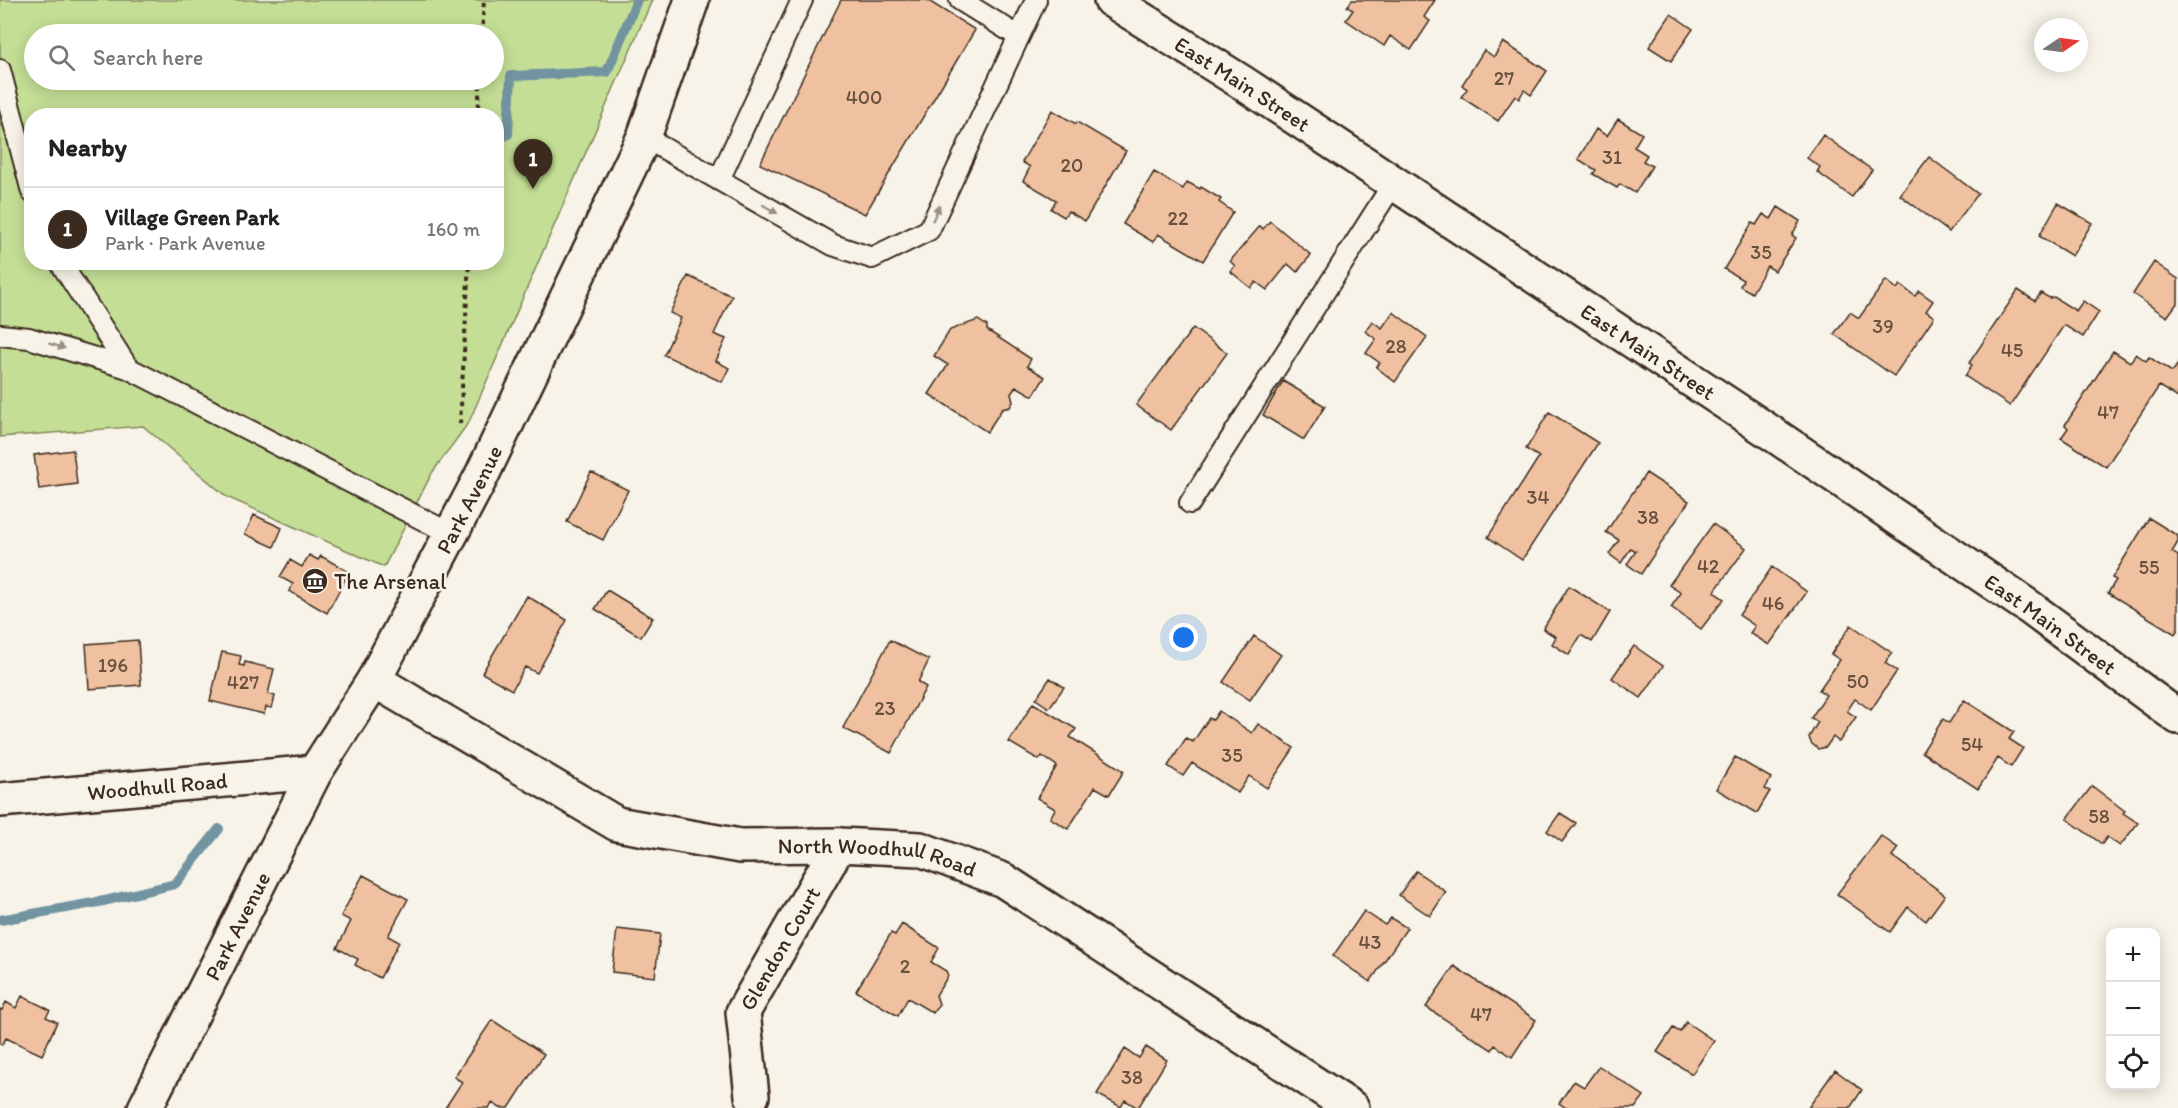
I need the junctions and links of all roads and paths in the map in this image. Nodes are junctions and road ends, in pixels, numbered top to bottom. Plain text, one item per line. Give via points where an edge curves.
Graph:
1 (484, 0) edge
2 (692, 0) edge
3 (802, 0) edge
4 (960, 0) edge
5 (1036, 0) edge
6 (1111, 0) edge
7 (483, 24) edge
8 (1018, 36) junction
9 (0, 70) edge
10 (479, 90) edge
11 (478, 108) edge
12 (644, 137) junction
13 (24, 162) edge
14 (719, 180) junction
15 (1393, 184) junction
16 (65, 270) edge
17 (469, 270) edge
18 (0, 335) edge
19 (129, 368) junction
20 (460, 424) dead end
21 (1190, 503) dead end
22 (451, 534) junction
23 (374, 680) junction
24 (2178, 717) edge
25 (315, 772) junction
26 (0, 800) edge
27 (839, 845) junction
28 (752, 1096) dead end
29 (145, 1108) edge
30 (1352, 1108) edge

1 - 7 path
2 - 12 main road, Park Avenue
3 - 14 lane
4 - 8 lane
5 - 8 lane
6 - 15 main road, East Main Street
14 -> 8 lane via 833,245 872,258 929,230
9 - 13 lane
10 - 11 path
12 - 14 lane
12 - 22 main road, Park Avenue
15 - 21 lane
15 - 24 main road, East Main Street via 2009,594
16 - 19 lane
17 - 20 path
18 -> 19 lane via 29,338
19 - 22 lane
22 - 23 main road, Park Avenue
23 - 25 main road, Park Avenue
23 - 27 main road, North Woodhull Road via 617,824 740,846
25 - 26 main road, Woodhull Road
25 - 29 main road, Park Avenue
27 - 28 main road, Glendon Court via 743,1012
27 - 30 main road, North Woodhull Road via 920,849 1003,880

